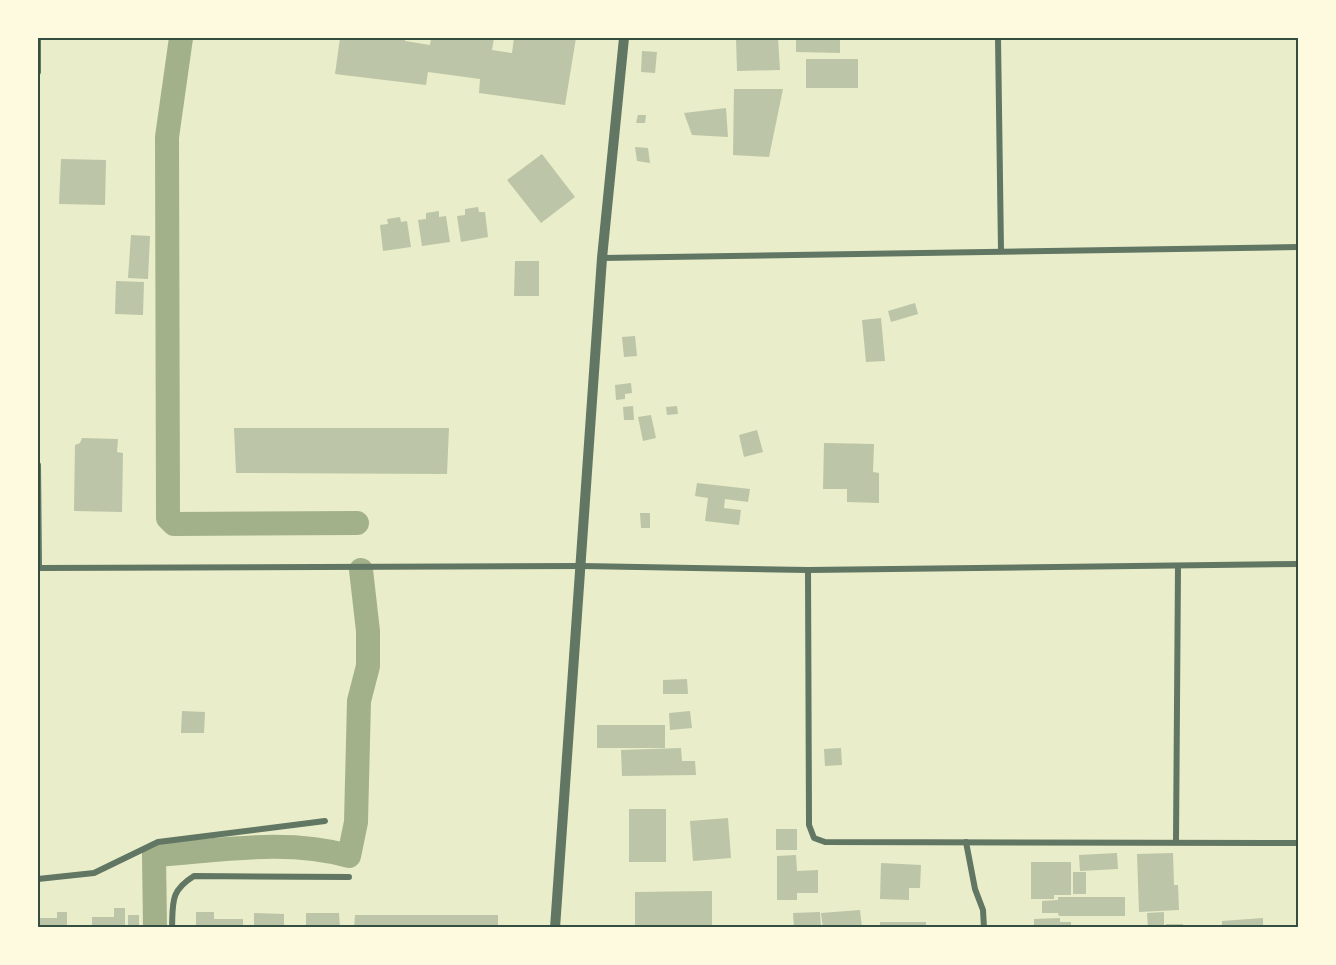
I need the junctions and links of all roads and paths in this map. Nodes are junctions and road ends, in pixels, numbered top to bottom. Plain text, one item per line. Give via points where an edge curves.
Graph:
1 (38, 38) edge
2 (624, 38) edge
3 (998, 38) edge
4 (38, 72) edge
5 (1299, 247) edge
6 (1001, 251) junction
7 (602, 258) junction
8 (38, 465) edge
9 (1299, 564) edge
10 (582, 566) junction
11 (1178, 566) junction
12 (38, 568) edge
13 (808, 570) junction
14 (326, 821) dead end
15 (966, 842) junction
16 (1176, 842) junction
17 (1299, 843) edge
18 (349, 877) dead end
19 (38, 879) edge
20 (172, 927) edge
21 (555, 927) edge
22 (984, 927) edge

1 - 4 street
2 - 7 street
3 - 6 street
5 - 6 street
6 - 7 street
7 - 10 street
8 - 12 street
9 - 11 street
10 - 12 street
10 - 13 street
10 - 21 street
11 - 13 street
11 - 16 street
13 - 15 street via 809,825 814,838 825,842
14 - 19 street via 158,842 94,873
15 - 16 street
15 - 22 street
16 - 17 street
18 - 20 street via 194,876 181,884 173,896

